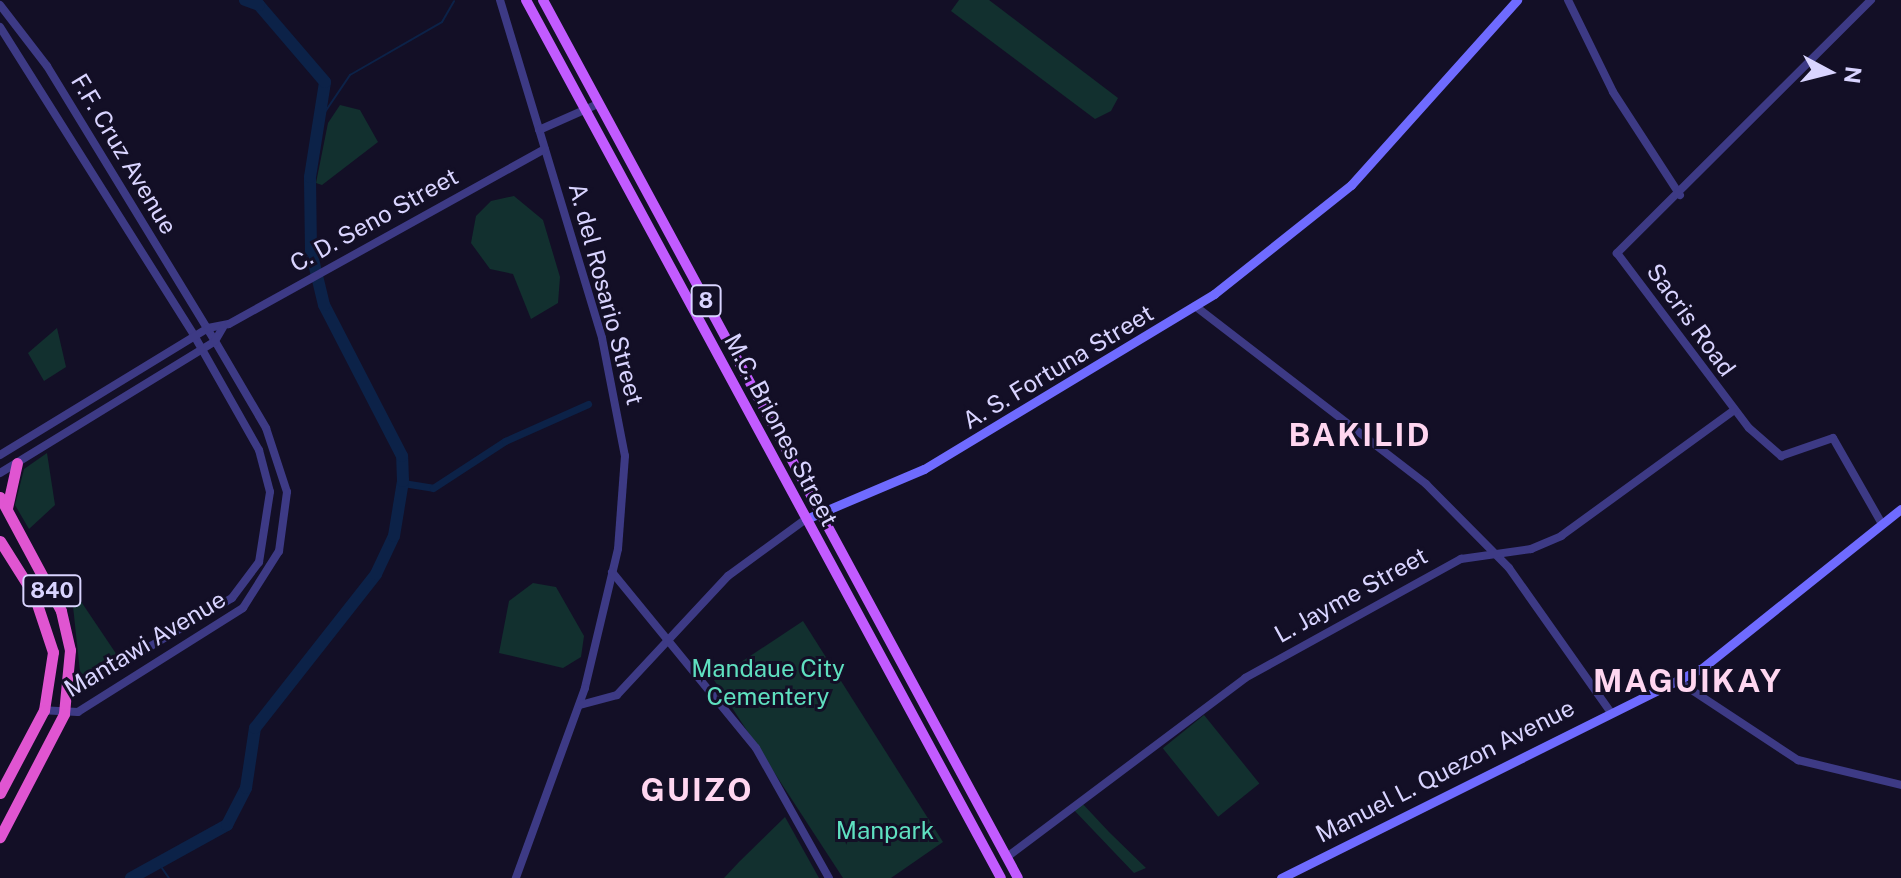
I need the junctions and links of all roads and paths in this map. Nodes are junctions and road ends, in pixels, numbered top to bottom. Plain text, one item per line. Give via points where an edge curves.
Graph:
1 (500, 0) edge
2 (526, 0) edge
3 (543, 0) edge
4 (1517, 0) edge
5 (1568, 0) edge
6 (1871, 0) edge
7 (0, 5) edge
8 (0, 27) edge
9 (598, 104) junction
10 (584, 110) junction
11 (539, 130) junction
12 (545, 149) junction
13 (1680, 195) junction
14 (1195, 306) junction
15 (223, 327) junction
16 (208, 328) junction
17 (195, 337) junction
18 (215, 341) junction
19 (202, 349) junction
20 (114, 385) junction
21 (121, 399) junction
22 (1733, 411) junction
23 (0, 455) edge
24 (17, 463) junction
25 (0, 473) edge
26 (0, 497) edge
27 (7, 508) junction
28 (1901, 509) edge
29 (821, 513) junction
30 (806, 519) junction
31 (1882, 524) junction
32 (0, 541) edge
33 (1497, 554) junction
34 (612, 572) junction
35 (671, 635) junction
36 (1678, 681) junction
37 (68, 695) junction
38 (580, 705) junction
39 (44, 710) junction
40 (1609, 710) junction
41 (64, 714) junction
42 (1901, 785) edge
43 (0, 793) edge
44 (0, 837) edge
45 (1007, 857) junction
46 (516, 878) edge
47 (829, 878) edge
48 (1001, 878) edge
49 (1018, 878) edge
50 (1281, 878) edge

1 - 11 street, A. del Rosario Street
2 - 10 main road, M.C. Briones Street / 8
3 - 9 main road, M.C. Briones Street / 8
4 - 14 main road, A. S. Fortuna Street via 1351,185
5 - 13 street via 1613,92
6 - 13 street
7 - 16 street, F.F. Cruz Avenue via 47,66
8 - 17 street, F.F. Cruz Avenue
9 - 10 street
9 - 29 main road, M.C. Briones Street / 8
10 - 11 street
10 - 30 main road, M.C. Briones Street / 8
11 - 12 street, A. del Rosario Street
12 - 15 street, C. D. Seno Street
12 - 34 street, A. del Rosario Street via 621,427 623,510
13 - 22 street, Sacris Road via 1617,253
14 - 29 main road, A. S. Fortuna Street via 924,469
14 - 33 street via 1388,451
15 - 16 street, C. D. Seno Street
15 - 18 street
16 - 17 street
16 - 18 street, Mantawi Avenue
17 - 19 street, Mantawi Avenue
17 - 20 street
18 - 19 street
18 - 41 street, Mantawi Avenue via 283,469 287,508 279,551 257,592 225,624
19 - 21 street
19 - 37 street, Mantawi Avenue via 267,472 271,514 259,562 219,612
20 - 21 street
20 - 23 street
21 - 24 street
22 - 31 street, Sacris Road via 1781,456 1833,438
22 - 33 street, L. Jayme Street via 1561,536
24 - 25 street
24 - 27 highway
26 - 27 highway, 840
27 - 37 highway, 840 via 61,611 70,650
28 - 31 main road, Manuel L. Quezon Avenue
29 - 30 main road, A. S. Fortuna Street
29 - 45 main road, M.C. Briones Street / 8
30 - 35 street, A. S. Fortuna Street via 768,541
30 - 48 main road, M.C. Briones Street / 8
31 - 36 main road, Manuel L. Quezon Avenue via 1719,656
32 - 39 highway, 840 via 48,625 53,652
33 - 40 street
33 - 45 street, L. Jayme Street via 1432,573 1245,678
34 - 35 street
34 - 38 street, A. del Rosario Street
35 - 38 street, A. S. Fortuna Street via 617,695
35 - 47 street via 756,748
36 - 40 main road, Manuel L. Quezon Avenue
36 - 42 street via 1798,760
37 - 41 highway, 840
38 - 46 street, A. del Rosario Street
39 - 41 street, Mantawi Avenue
39 - 43 highway, 840
40 - 50 main road, Manuel L. Quezon Avenue
41 - 44 highway, 840
45 - 49 main road, M.C. Briones Street / 8

